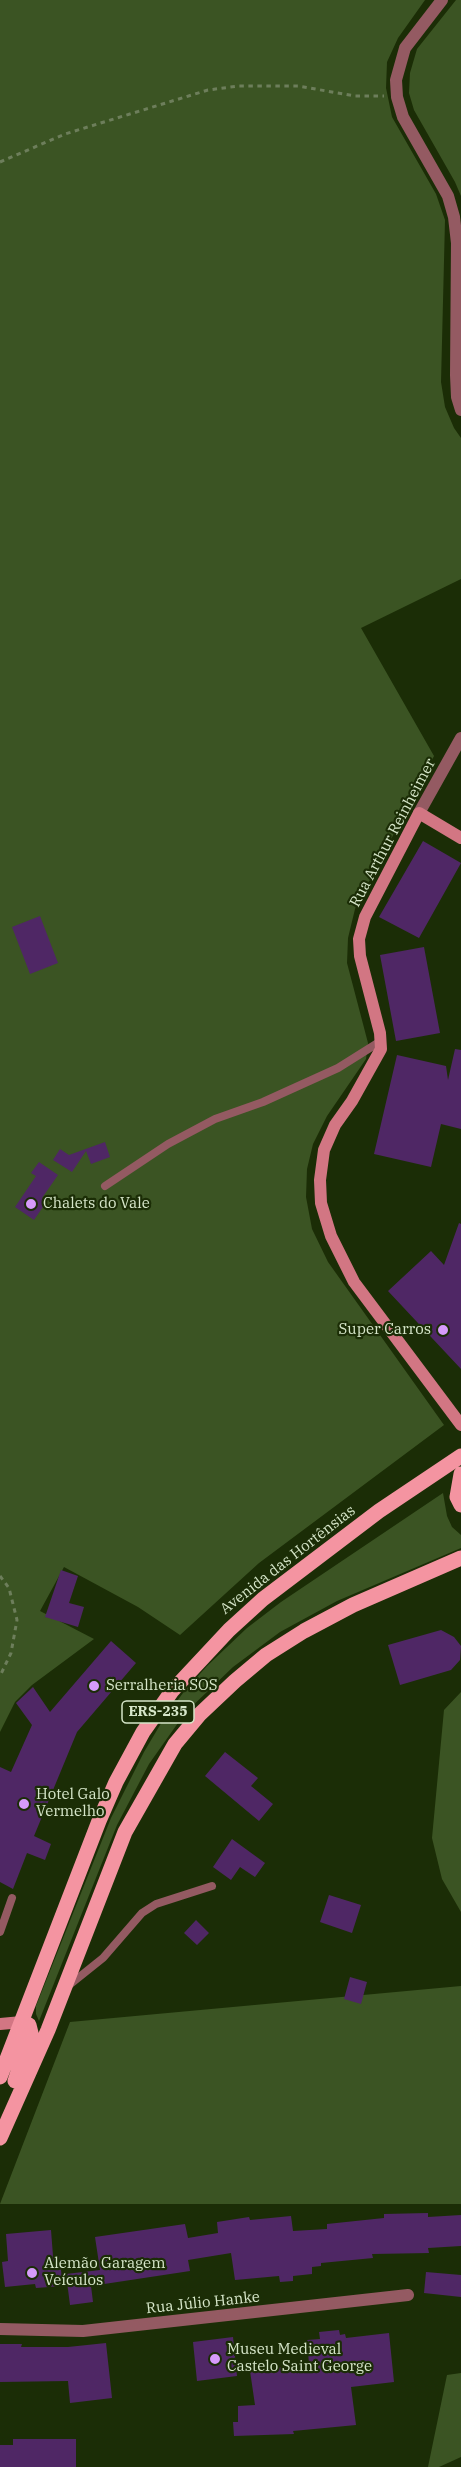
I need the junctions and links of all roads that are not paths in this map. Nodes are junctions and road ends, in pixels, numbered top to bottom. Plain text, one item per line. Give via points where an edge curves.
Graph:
1 (442, 0) edge
2 (461, 410) edge
3 (461, 738) edge
4 (419, 813) junction
5 (461, 838) edge
6 (381, 1041) junction
7 (105, 1186) dead end
8 (461, 1425) edge
9 (461, 1456) edge
10 (461, 1474) edge
11 (461, 1504) edge
12 (461, 1557) edge
13 (212, 1886) dead end
14 (12, 1898) dead end
15 (2, 1917) edge
16 (0, 1932) edge
17 (63, 1990) junction
18 (22, 2022) junction
19 (0, 2024) edge
20 (0, 2077) edge
21 (1, 2136) edge
22 (408, 2295) dead end
23 (0, 2329) edge

1 - 2 street via 405,48 396,80 403,117 448,195 454,217 458,243 456,375
3 - 4 street, Rua Arthur Reinheimer
4 - 5 street
4 - 6 street, Rua Arthur Reinheimer via 365,917 359,939
6 - 7 lane via 338,1068 215,1119 168,1144
6 - 8 street via 381,1049 324,1150 321,1203 331,1236 354,1282
9 - 18 main road, Avenida das Hortênsias / ERS-235 via 379,1511 263,1599 172,1691 143,1732 116,1782
10 - 11 main road
12 - 17 main road, ERS-235 via 303,1631 266,1655 200,1714 175,1744 126,1832
13 - 17 lane via 156,1904 142,1913 103,1958
14 - 15 lane
15 - 16 lane
17 - 21 main road, ERS-235
18 - 19 street
18 - 20 main road, Avenida das Hortênsias / ERS-235
18 - 21 main road via 32,2033
22 - 23 street, Rua Júlio Hanke via 83,2331

